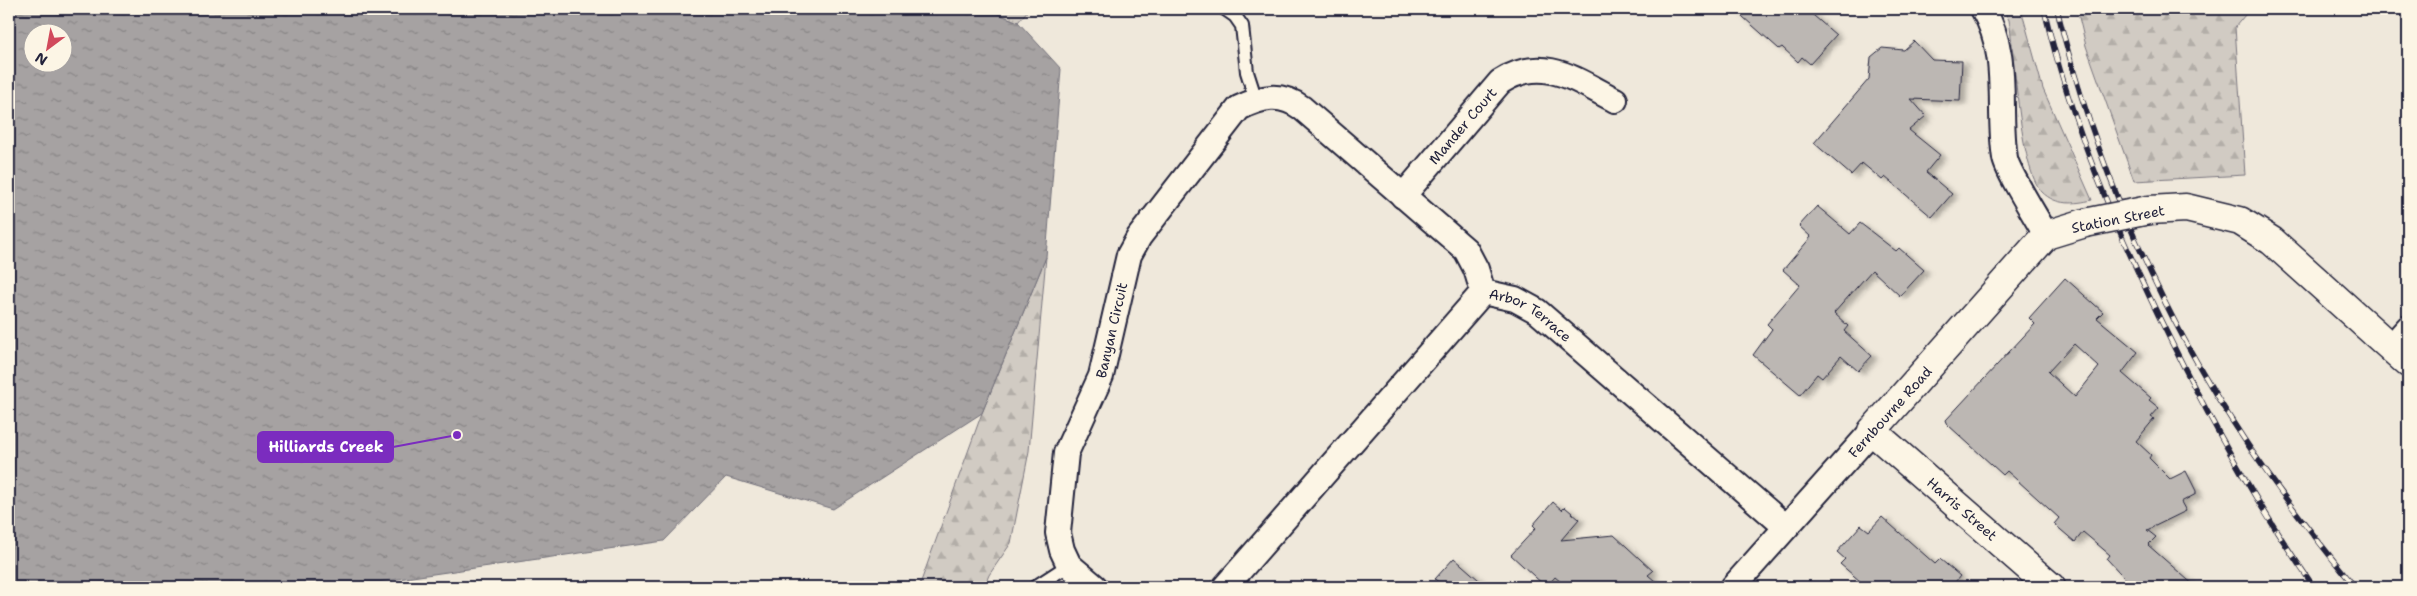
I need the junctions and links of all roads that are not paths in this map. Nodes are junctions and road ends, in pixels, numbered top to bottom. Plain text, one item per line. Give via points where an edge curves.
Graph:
1 (1225, 9) edge
2 (1983, 9) edge
3 (1256, 100) junction
4 (1615, 100) dead end
5 (1403, 196) junction
6 (2046, 236) junction
7 (1483, 292) junction
8 (2402, 346) edge
9 (1872, 431) junction
10 (1786, 527) junction
11 (1069, 565) junction
12 (1035, 587) edge
13 (1094, 587) edge
14 (1225, 587) edge
15 (1733, 587) edge
16 (2051, 587) edge

1 - 3 lane via 1242,26 1247,72
2 - 6 street via 2001,58 2005,160
3 - 5 street, Arbor Terrace via 1272,96 1295,103
3 - 11 street, Banyan Circuit via 1239,108 1129,254 1101,376 1066,453 1058,533
4 - 5 street, Mander Court via 1566,74 1539,69 1516,72 1500,82
5 - 7 street, Arbor Terrace via 1466,250
6 - 8 street, Station Street, bridge via 2086,223 2149,210 2186,208 2240,221 2272,241
6 - 9 street, Fernbourne Road
7 - 10 street, Arbor Terrace via 1515,299 1537,310
7 - 14 street
9 - 10 street, Fernbourne Road
9 - 16 street, Harris Street
10 - 15 street, Fernbourne Road
11 - 12 lane
11 - 13 street, Banyan Circuit

